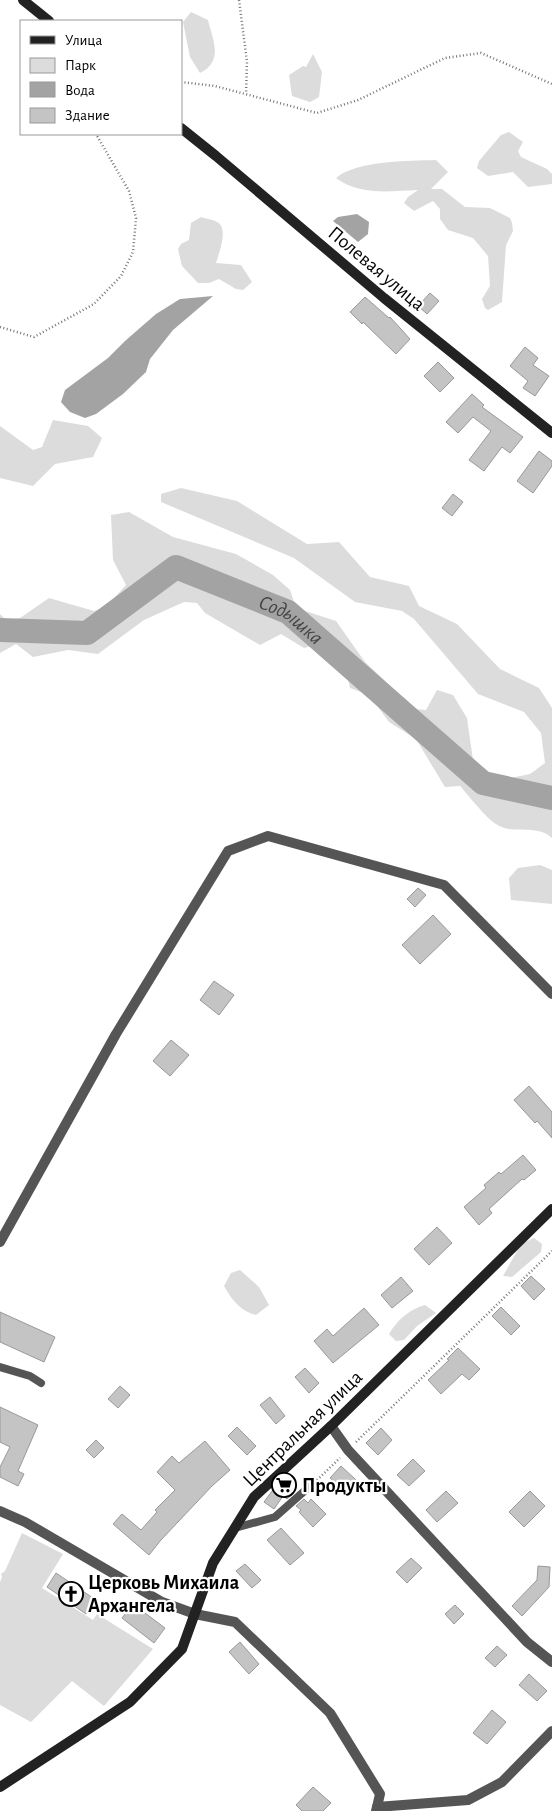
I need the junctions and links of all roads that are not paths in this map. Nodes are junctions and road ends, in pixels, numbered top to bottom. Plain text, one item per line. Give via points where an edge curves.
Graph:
1 (24, 0) edge
2 (48, 20) edge
3 (182, 129) edge
4 (552, 433) edge
5 (552, 994) edge
6 (552, 1209) edge
7 (0, 1242) edge
8 (0, 1367) edge
9 (41, 1383) dead end
10 (331, 1426) junction
11 (309, 1487) road end
12 (0, 1511) edge
13 (235, 1528) junction
14 (195, 1614) junction
15 (552, 1662) edge
16 (552, 1731) edge
17 (0, 1787) edge
18 (376, 1809) edge

1 - 2 street
3 - 4 street, Полевая улица
5 - 7 street via 444,885 268,836 228,851 116,1034
6 - 10 street, Центральная улица
8 - 9 lane via 30,1376
10 - 13 street, Центральная улица via 254,1497
10 - 15 street via 348,1450 526,1642
11 - 13 lane via 275,1517
12 - 14 street via 25,1522 162,1602
13 - 14 street, Центральная улица via 213,1563
14 - 17 street, Центральная улица via 182,1649 130,1702
14 - 18 street via 236,1622 330,1713 380,1794
16 - 18 street via 502,1782 468,1800

